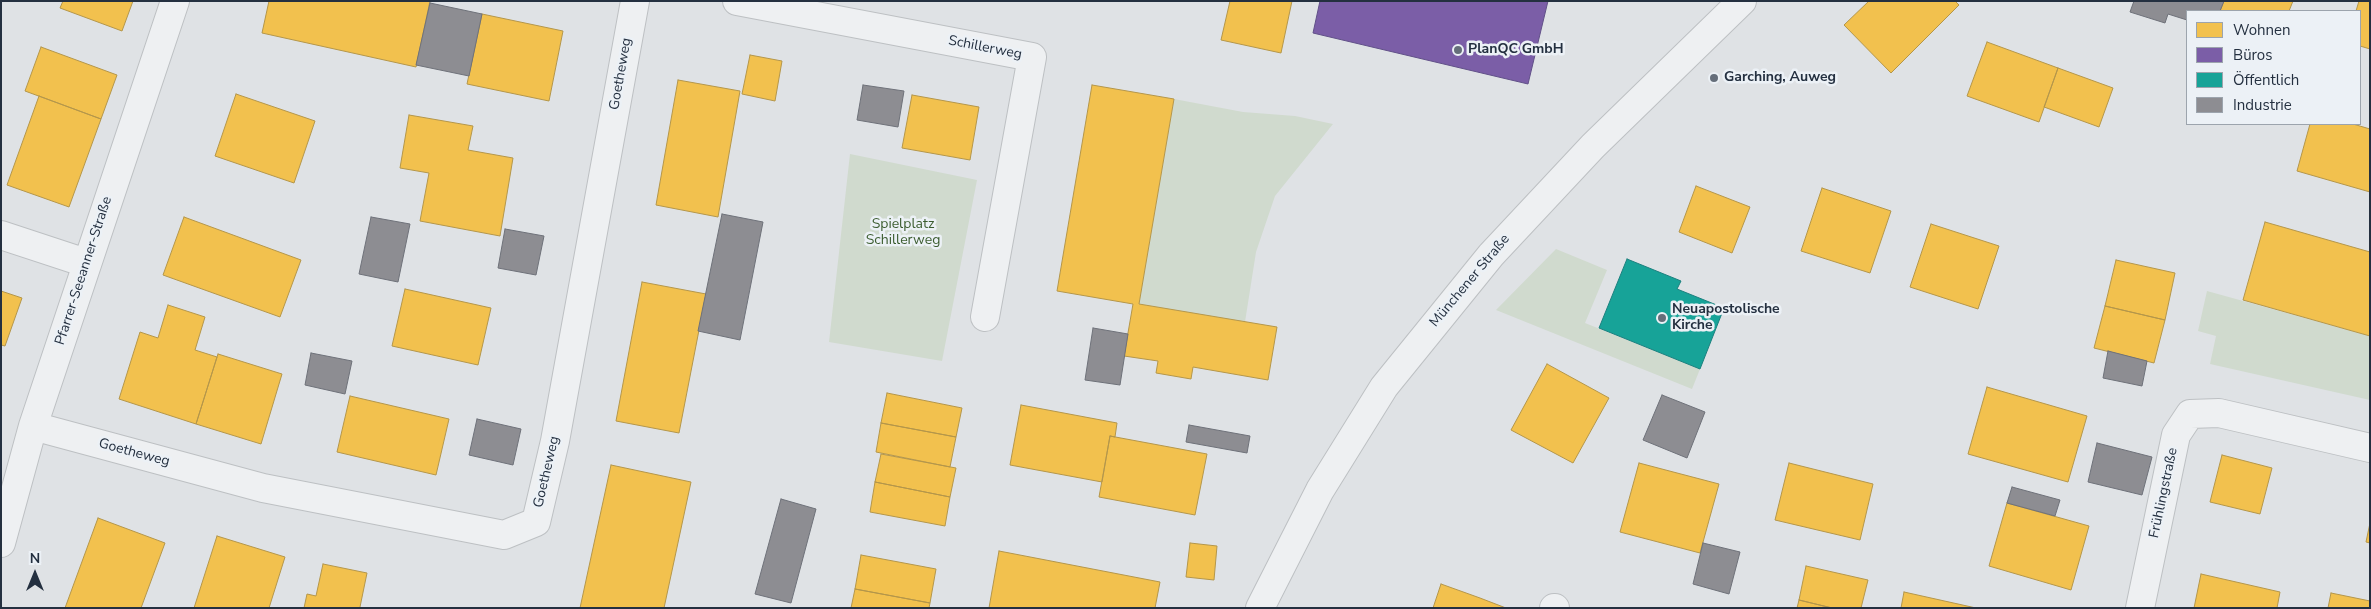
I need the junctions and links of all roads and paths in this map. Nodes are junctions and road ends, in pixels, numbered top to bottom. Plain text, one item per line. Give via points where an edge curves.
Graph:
1 (175, 1) edge
2 (635, 1) edge
3 (737, 1) edge
4 (1742, 1) edge
5 (1, 235) edge
6 (86, 263) junction
7 (985, 317) dead end
8 (33, 426) junction
9 (2370, 448) edge
10 (1, 543) edge
11 (1260, 608) edge
12 (2140, 608) edge

1 - 6 street, Pfarrer-Seeanner-Straße
2 - 8 street, Goetheweg via 555,441 536,522 504,535 263,488
3 - 7 street, Schillerweg via 1032,58
4 - 11 street, Münchener Straße via 1594,146 1491,254 1384,387 1320,490
5 - 6 street
6 - 8 street, Pfarrer-Seeanner-Straße
8 - 10 street, Pfarrer-Seeanner-Straße
9 - 12 street, Frühlingstraße via 2219,413 2190,414 2176,435

